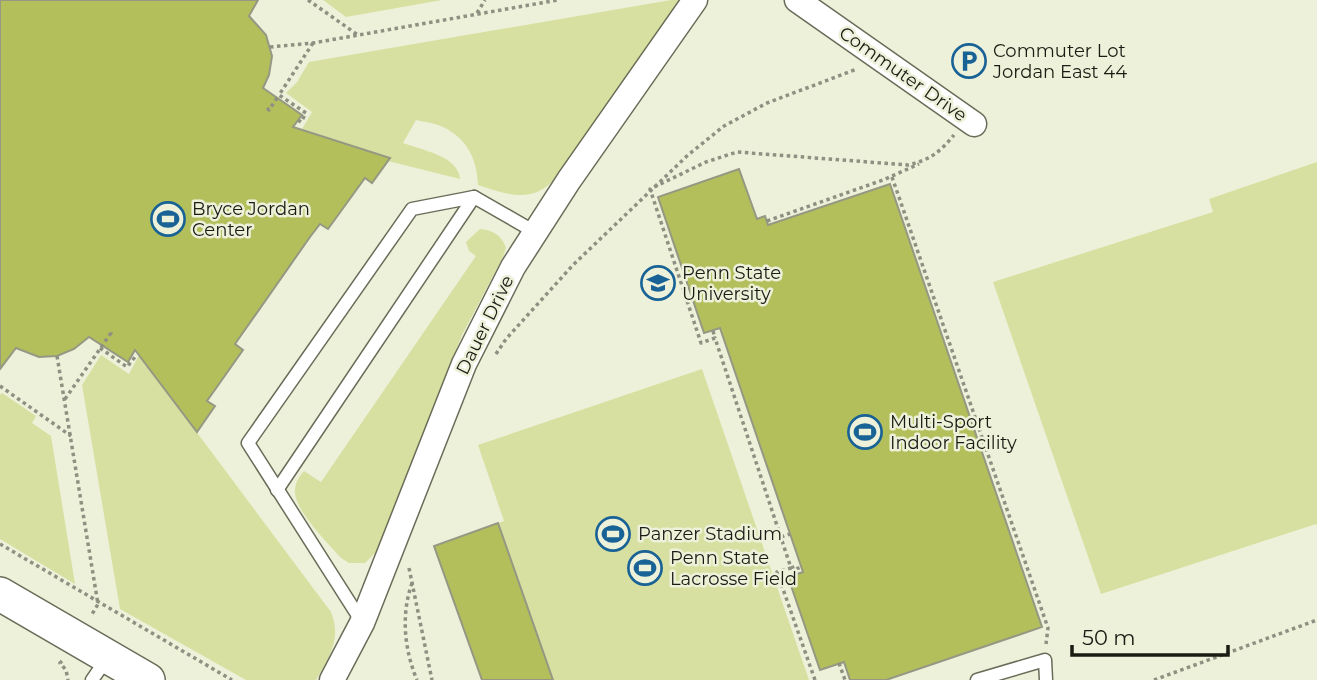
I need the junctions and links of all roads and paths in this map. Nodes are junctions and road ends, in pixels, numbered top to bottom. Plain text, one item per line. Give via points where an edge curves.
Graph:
1 (309, 0) edge
2 (485, 0) edge
3 (558, 0) edge
4 (695, 0) edge
5 (797, 0) edge
6 (477, 14) junction
7 (358, 35) junction
8 (313, 43) junction
9 (270, 47) dead end
10 (859, 68) dead end
11 (279, 95) junction
12 (267, 108) dead end
13 (298, 120) dead end
14 (965, 128) joint
15 (926, 161) junction
16 (892, 177) junction
17 (650, 190) junction
18 (474, 197) junction
19 (767, 221) dead end
20 (535, 232) junction
21 (676, 250) dead end
22 (670, 251) junction
23 (713, 331) dead end
24 (109, 332) dead end
25 (715, 338) junction
26 (100, 348) junction
27 (132, 355) dead end
28 (57, 356) dead end
29 (492, 361) dead end
30 (0, 386) edge
31 (741, 392) dead end
32 (734, 394) junction
33 (65, 399) junction
34 (71, 436) junction
35 (277, 490) junction
36 (790, 534) dead end
37 (781, 537) junction
38 (0, 544) edge
39 (408, 563) dead end
40 (791, 568) junction
41 (800, 573) dead end
42 (412, 583) junction
43 (0, 594) edge
44 (98, 604) junction
45 (1317, 620) edge
46 (362, 623) junction
47 (77, 639) junction
48 (1045, 660) junction
49 (839, 663) dead end
50 (100, 668) edge
51 (68, 680) edge
52 (148, 680) edge
53 (232, 680) edge
54 (332, 680) edge
55 (417, 680) edge
56 (432, 680) edge
57 (815, 680) edge
58 (845, 680) edge
59 (977, 680) edge
60 (1046, 680) edge
61 (1154, 680) edge

1 - 7 path
2 - 6 path
3 - 6 path
4 - 20 street, Dauer Drive
5 - 14 street, Commuter Drive
6 - 7 path
7 - 8 path
8 - 9 path
8 - 11 path
10 - 17 path via 767,103 724,126
11 - 12 path
11 - 13 path via 306,113
14 - 15 path
15 - 16 path
15 - 17 path via 877,164 737,152
16 - 19 path
16 - 48 path via 1048,628
17 - 22 path
17 - 29 path via 546,294
18 - 20 lane
18 - 35 lane
18 - 35 lane via 412,209 248,443
20 - 46 street, Dauer Drive via 464,364
21 - 22 path
22 - 25 path via 701,343
23 - 25 path
24 - 26 path
25 - 32 path
26 - 27 path via 127,368 135,357
26 - 33 path
28 - 33 path
30 - 34 path
31 - 32 path
32 - 37 path
33 - 34 path
34 - 44 path
35 - 46 lane
36 - 37 path
37 - 40 path
38 - 44 path
39 - 42 path
40 - 41 path via 797,566
40 - 57 path via 777,572
42 - 55 path via 404,614
42 - 56 path
43 - 47 main road
44 - 47 path
44 - 53 path
45 - 61 path
46 - 54 street, Dauer Drive
47 - 50 main road
47 - 51 path via 60,663
48 - 59 lane
48 - 60 lane
49 - 58 path
50 - 52 main road

